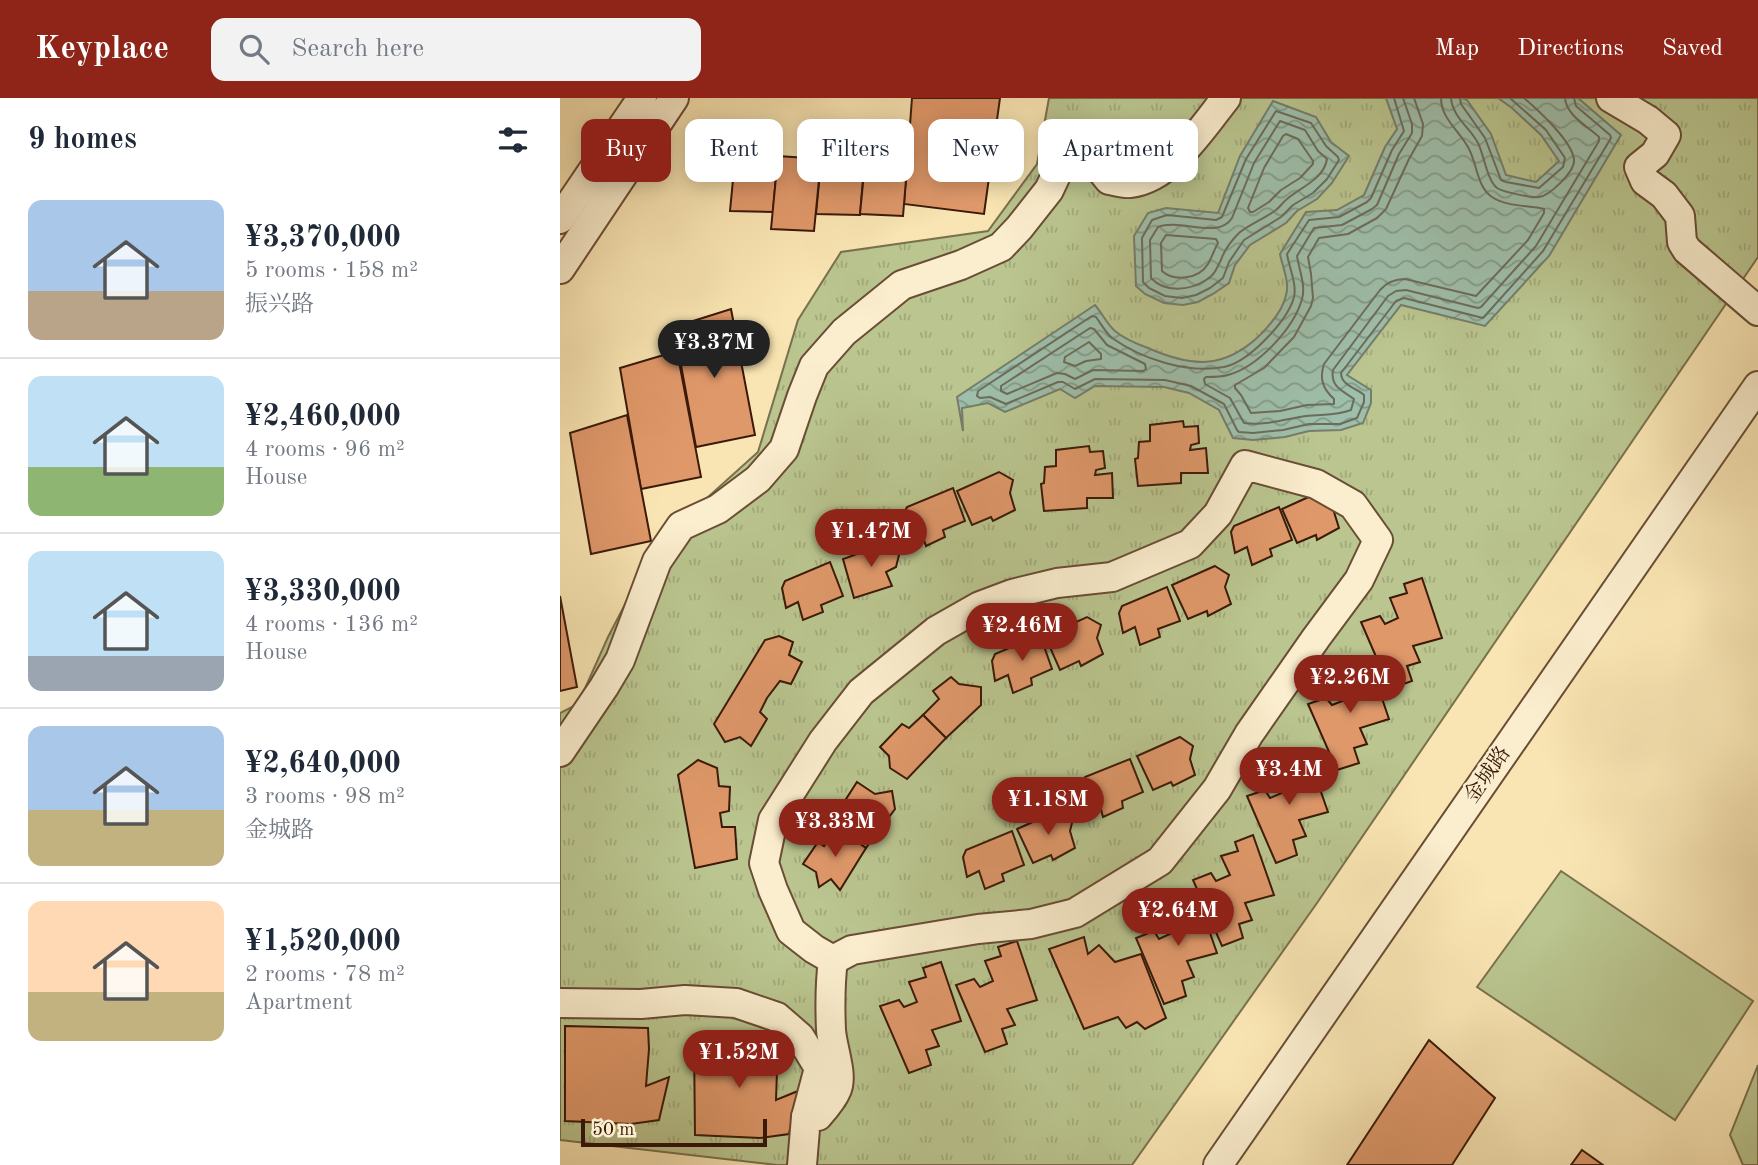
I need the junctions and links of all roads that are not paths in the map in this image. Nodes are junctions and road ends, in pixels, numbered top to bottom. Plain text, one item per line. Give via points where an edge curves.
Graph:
1 (642, 98) edge
2 (674, 98) edge
3 (1226, 98) edge
4 (1611, 98) edge
5 (560, 219) edge
6 (560, 269) edge
7 (1758, 311) edge
8 (1758, 386) edge
9 (560, 752) edge
10 (833, 960) junction
11 (560, 1003) edge
12 (806, 1117) junction
13 (802, 1165) edge
14 (1218, 1165) edge

1 - 5 street
2 - 6 street
3 - 9 street via 1184,150 1154,177 1129,184 1109,180 1074,137 1049,190 1001,247 902,285 844,332 814,366 784,449 758,480 718,509 681,526 657,561 620,660
4 - 7 street via 1666,135 1655,154 1639,167 1645,181 1681,216 1682,242 1687,250
8 - 14 street, 金城路
10 - 10 street via 852,950 1075,913 1160,861 1217,789 1249,734 1359,580 1378,540 1353,505 1316,484 1245,466 1218,514 1190,544 1112,578 1057,583 980,606 936,631 861,692 823,741 773,820 764,863 791,931
10 - 12 street via 831,1033 838,1088 818,1116
11 - 12 street via 736,1003 778,1017 800,1037 819,1068
12 - 13 street

